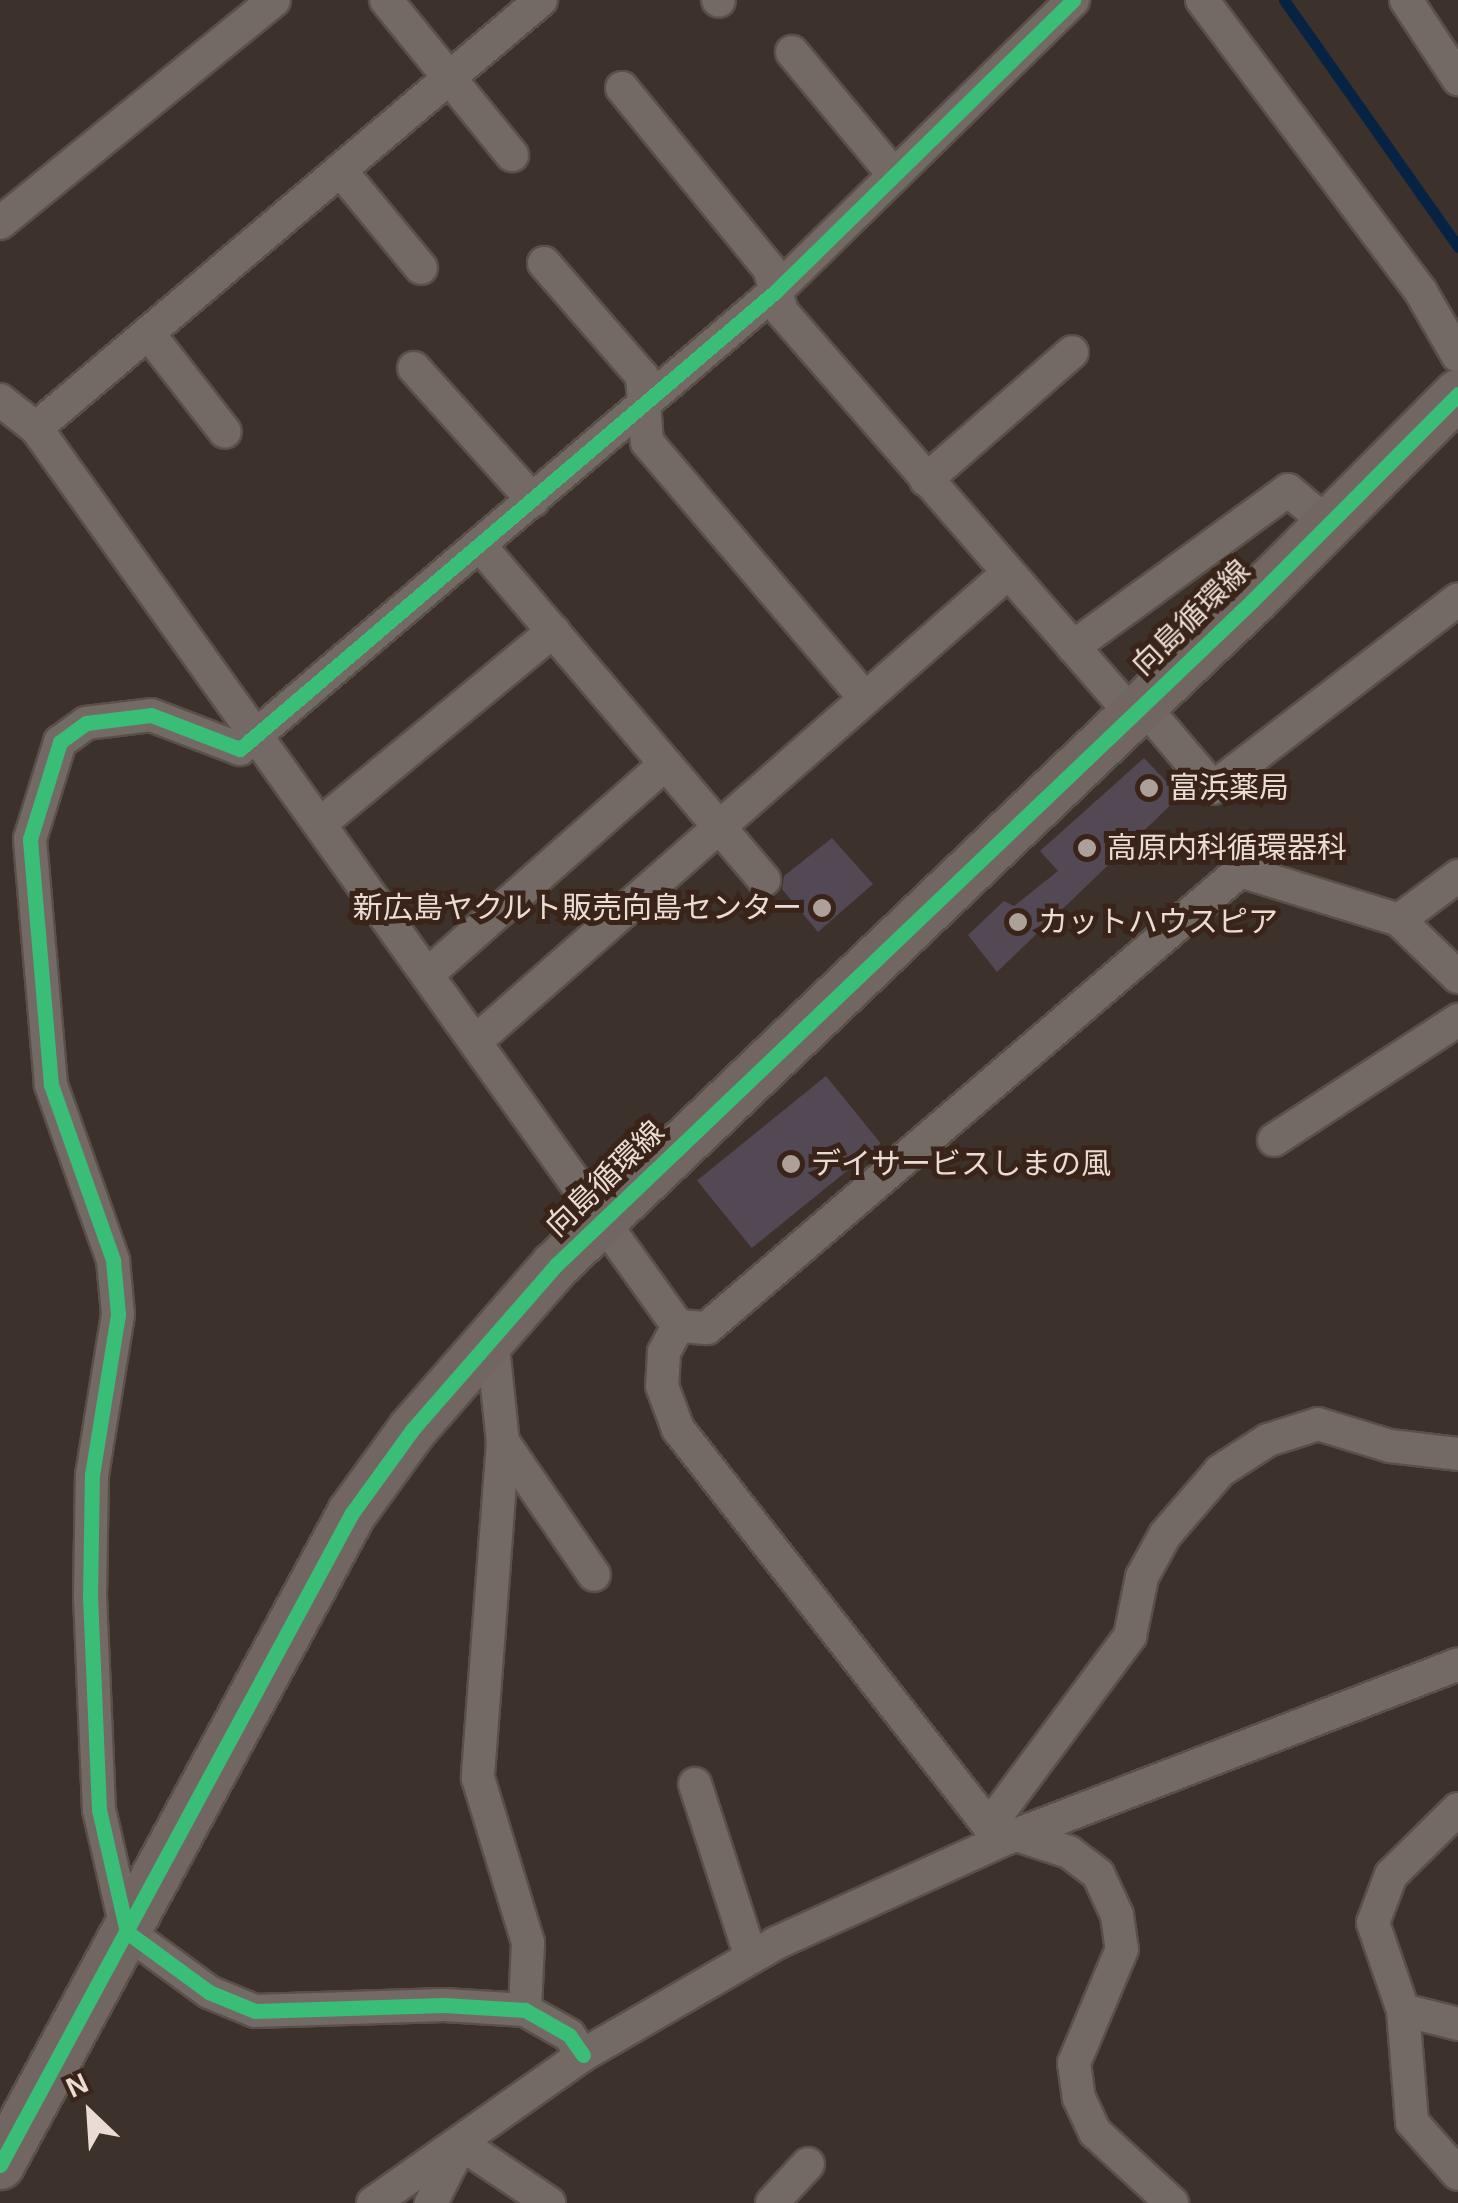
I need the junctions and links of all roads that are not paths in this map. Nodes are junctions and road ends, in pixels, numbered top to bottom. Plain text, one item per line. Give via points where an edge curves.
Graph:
1 (274, 0) edge
2 (386, 0) edge
3 (541, 0) edge
4 (1074, 0) edge
5 (1202, 0) edge
6 (1423, 7) edge
7 (792, 52) dead end
8 (450, 78) junction
9 (1458, 80) edge
10 (622, 88) dead end
11 (512, 154) dead end
12 (340, 170) junction
13 (894, 175) junction
14 (0, 223) edge
15 (544, 262) dead end
16 (421, 268) dead end
17 (776, 291) junction
18 (148, 332) junction
19 (1072, 352) dead end
20 (1458, 356) edge
21 (414, 368) dead end
22 (1458, 394) edge
23 (0, 400) edge
24 (644, 403) junction
25 (36, 428) junction
26 (225, 432) dead end
27 (926, 480) junction
28 (533, 500) junction
29 (1326, 522) junction
30 (481, 547) junction
31 (1008, 574) junction
32 (1458, 600) edge
33 (552, 631) junction
34 (1073, 648) junction
35 (864, 698) junction
36 (1136, 708) junction
37 (256, 734) junction
38 (665, 764) junction
39 (320, 824) junction
40 (716, 824) junction
41 (1458, 876) edge
42 (764, 880) dead end
43 (1399, 920) junction
44 (428, 974) junction
45 (1458, 976) edge
46 (1458, 1020) edge
47 (476, 1041) junction
48 (1274, 1140) dead end
49 (604, 1218) junction
50 (678, 1326) junction
51 (492, 1338) junction
52 (503, 1442) junction
53 (1458, 1454) edge
54 (594, 1574) dead end
55 (1458, 1664) edge
56 (695, 1784) dead end
57 (1458, 1809) edge
58 (999, 1832) junction
59 (127, 1932) junction
60 (751, 1957) junction
61 (525, 2010) junction
62 (1404, 2010) junction
63 (1458, 2024) edge
64 (583, 2055) junction
65 (461, 2144) junction
66 (808, 2164) dead end
67 (0, 2165) edge
68 (1458, 2174) edge
69 (373, 2203) edge
70 (431, 2203) edge
71 (549, 2203) edge
72 (772, 2203) edge
73 (1172, 2203) edge

1 - 14 street
2 - 8 street
3 - 8 street
4 - 13 street
5 - 20 street via 1421,292
6 - 9 street
7 - 13 street
8 - 11 street
8 - 12 street
10 - 17 street via 769,268
12 - 16 street
12 - 18 street
13 - 17 street
15 - 24 street via 642,376
17 - 24 street
17 - 27 street via 782,312
18 - 25 street
18 - 26 street
19 - 27 street
21 - 28 street
22 - 29 main road, 向島循環線
23 - 25 street
24 - 28 street
24 - 35 street via 647,442
25 - 37 street
27 - 31 street
28 - 30 street
29 - 34 street via 1288,490
29 - 36 main road, 向島循環線
30 - 33 street
30 - 37 street
31 - 34 street
31 - 35 street
32 - 36 street via 1213,788
33 - 38 street
33 - 39 street
34 - 36 street
35 - 40 street
36 - 49 main road, 向島循環線
37 - 39 street
37 - 59 street via 240,749 151,714 86,723 60,742 30,838 51,1085 113,1260 116,1296 92,1475 90,1598 98,1810
38 - 40 street
38 - 44 street
39 - 44 street
40 - 42 street
40 - 47 street
41 - 43 street
43 - 45 street
43 - 50 street via 1240,871 708,1328
44 - 47 street
46 - 48 street
47 - 49 street
49 - 50 street
49 - 51 main road, 向島循環線
50 - 58 street via 664,1352 662,1386 678,1429
51 - 52 street
51 - 59 main road, 向島循環線 via 352,1513
52 - 54 street
52 - 61 street via 478,1778 528,1943
53 - 58 street via 1390,1446 1318,1424 1268,1440 1220,1472 1165,1535 1142,1577 1130,1636
55 - 58 street
56 - 60 street
57 - 62 street via 1391,1875 1372,1922
58 - 60 street
58 - 73 street via 1069,1852 1098,1874 1118,1915 1122,1949 1074,2063 1079,2098 1095,2132
59 - 61 street via 209,1992 255,2011 444,2005
59 - 67 main road, 向島循環線
60 - 64 street
61 - 64 street via 569,2035
62 - 63 street
62 - 68 street via 1412,2122
64 - 65 street
65 - 69 street
65 - 70 street
65 - 71 street
66 - 72 street

